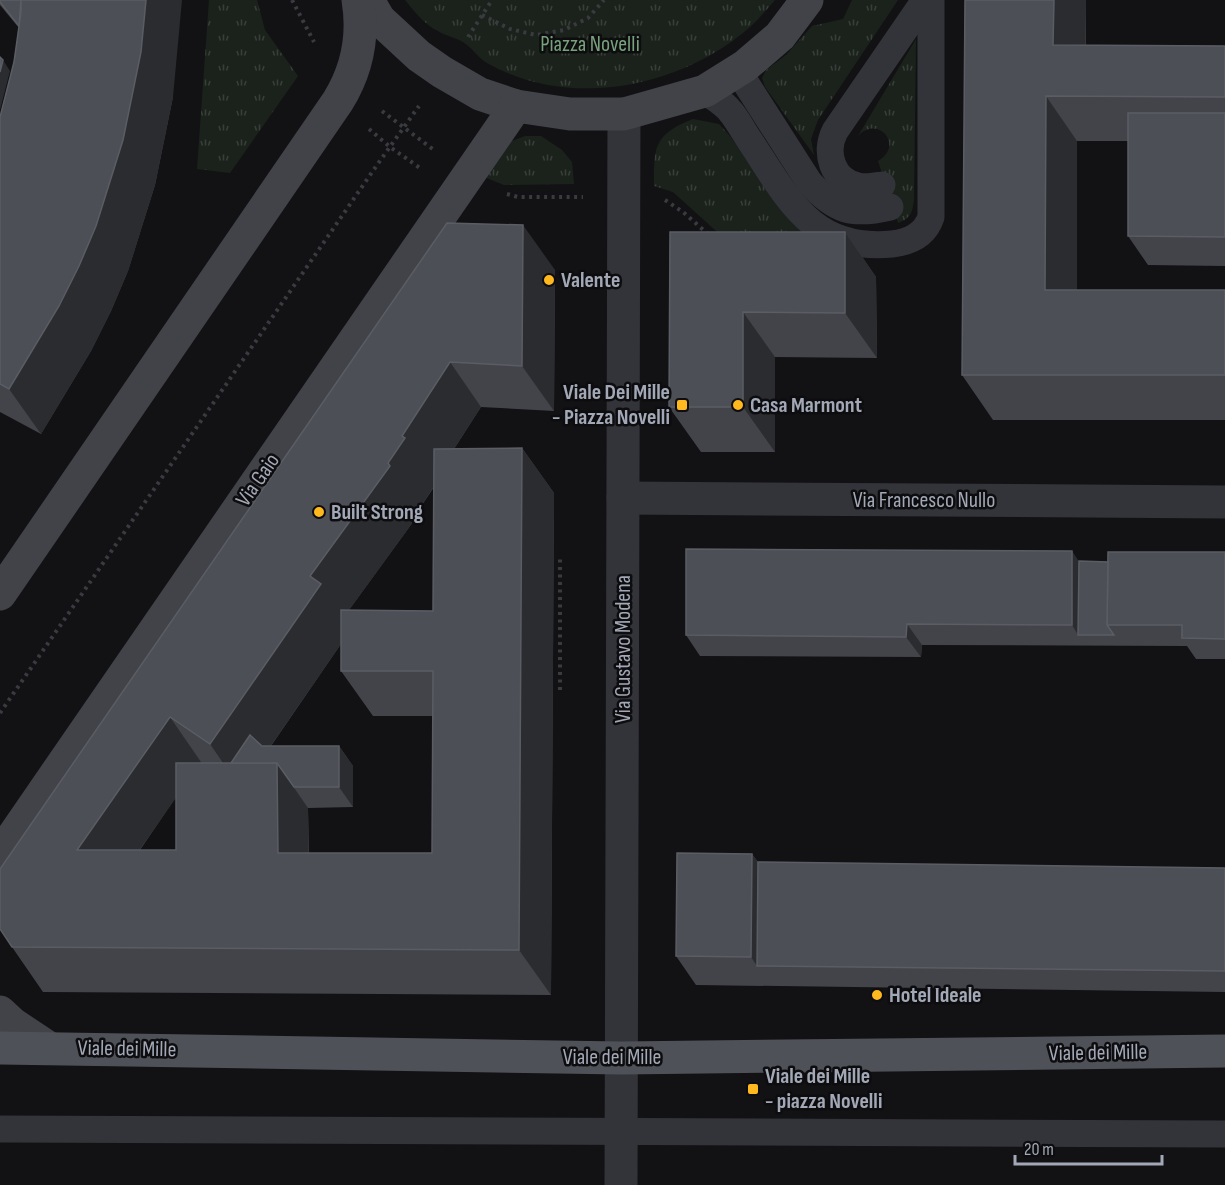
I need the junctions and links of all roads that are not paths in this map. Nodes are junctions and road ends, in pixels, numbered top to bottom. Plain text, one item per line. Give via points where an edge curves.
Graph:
1 (358, 0) edge
2 (368, 0) edge
3 (807, 0) edge
4 (925, 0) edge
5 (930, 0) edge
6 (738, 70) junction
7 (705, 91) junction
8 (516, 106) junction
9 (624, 114) junction
10 (623, 498) junction
11 (1225, 502) edge
12 (0, 594) edge
13 (0, 855) edge
14 (0, 1012) edge
15 (0, 1048) edge
16 (49, 1048) junction
17 (1225, 1051) edge
18 (622, 1058) junction
19 (0, 1129) edge
20 (621, 1131) junction
21 (1225, 1134) edge
22 (621, 1185) edge

1 - 12 street via 359,48 350,83
2 - 8 street via 379,19 418,56 480,94
3 - 6 street via 780,36
4 - 6 lane via 830,142 835,172 845,181 886,196 869,212 854,212 824,198
5 - 7 lane via 931,217 916,237 900,243 864,244 839,240 814,226 786,196 730,110
6 - 7 street
7 - 9 street
8 - 9 street via 570,114
8 - 13 street, Via Gaio
9 - 10 street, Via Gustavo Modena
10 - 11 street, Via Francesco Nullo
10 - 18 street, Via Gustavo Modena
14 - 16 street
15 - 16 main road, Viale dei Mille
16 - 18 main road, Viale dei Mille
17 - 18 main road, Viale dei Mille
18 - 20 street, Via Gustavo Modena
19 - 20 lane
20 - 21 lane
20 - 22 street, Via Gustavo Modena

